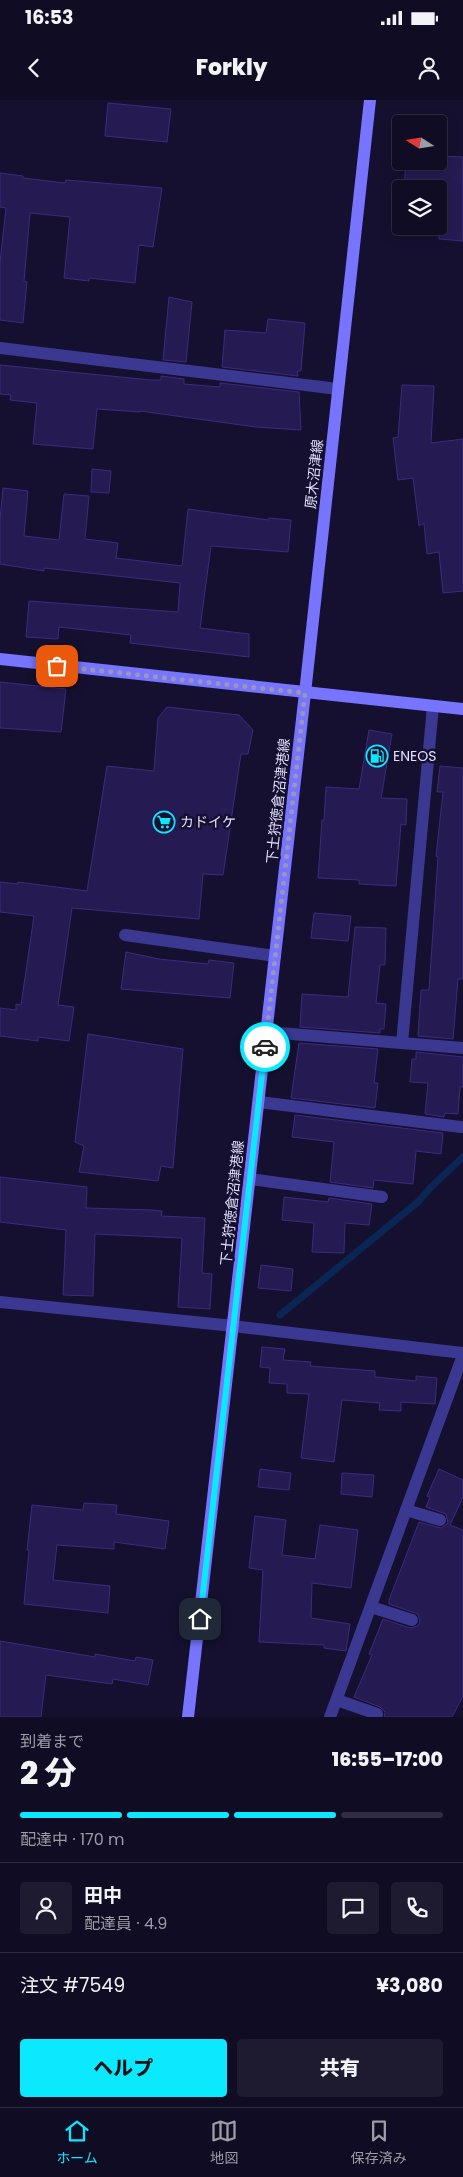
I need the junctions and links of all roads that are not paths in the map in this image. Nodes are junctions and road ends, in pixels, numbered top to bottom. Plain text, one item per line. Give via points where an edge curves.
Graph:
1 (370, 100) edge
2 (0, 348) edge
3 (338, 389) junction
4 (0, 659) edge
5 (305, 693) junction
6 (433, 706) junction
7 (463, 709) edge
8 (125, 935) dead end
9 (275, 956) junction
10 (267, 1032) junction
11 (402, 1043) junction
12 (463, 1048) edge
13 (259, 1102) junction
14 (461, 1127) dead end
15 (250, 1179) junction
16 (382, 1197) dead end
17 (0, 1302) edge
18 (234, 1326) junction
19 (463, 1354) edge
20 (406, 1510) junction
21 (440, 1520) dead end
22 (371, 1606) junction
23 (412, 1620) dead end
24 (337, 1700) junction
25 (377, 1714) dead end
26 (188, 1717) edge
27 (330, 1717) edge

1 - 3 main road, 原木沼津線
2 - 3 street
3 - 5 main road, 原木沼津線
4 - 5 main road
5 - 6 main road
5 - 9 main road, 下土狩徳倉沼津港線
6 - 7 main road
6 - 11 street
8 - 9 street
9 - 10 main road, 下土狩徳倉沼津港線
10 - 11 street
10 - 13 main road, 下土狩徳倉沼津港線
11 - 12 street
13 - 14 street
13 - 15 main road, 下土狩徳倉沼津港線
15 - 16 street
15 - 18 main road, 下土狩徳倉沼津港線
17 - 18 street
18 - 19 street
18 - 26 main road, 下土狩徳倉沼津港線
19 - 20 street
20 - 21 street
20 - 22 street
22 - 23 street
22 - 24 street
24 - 25 street
24 - 27 street

